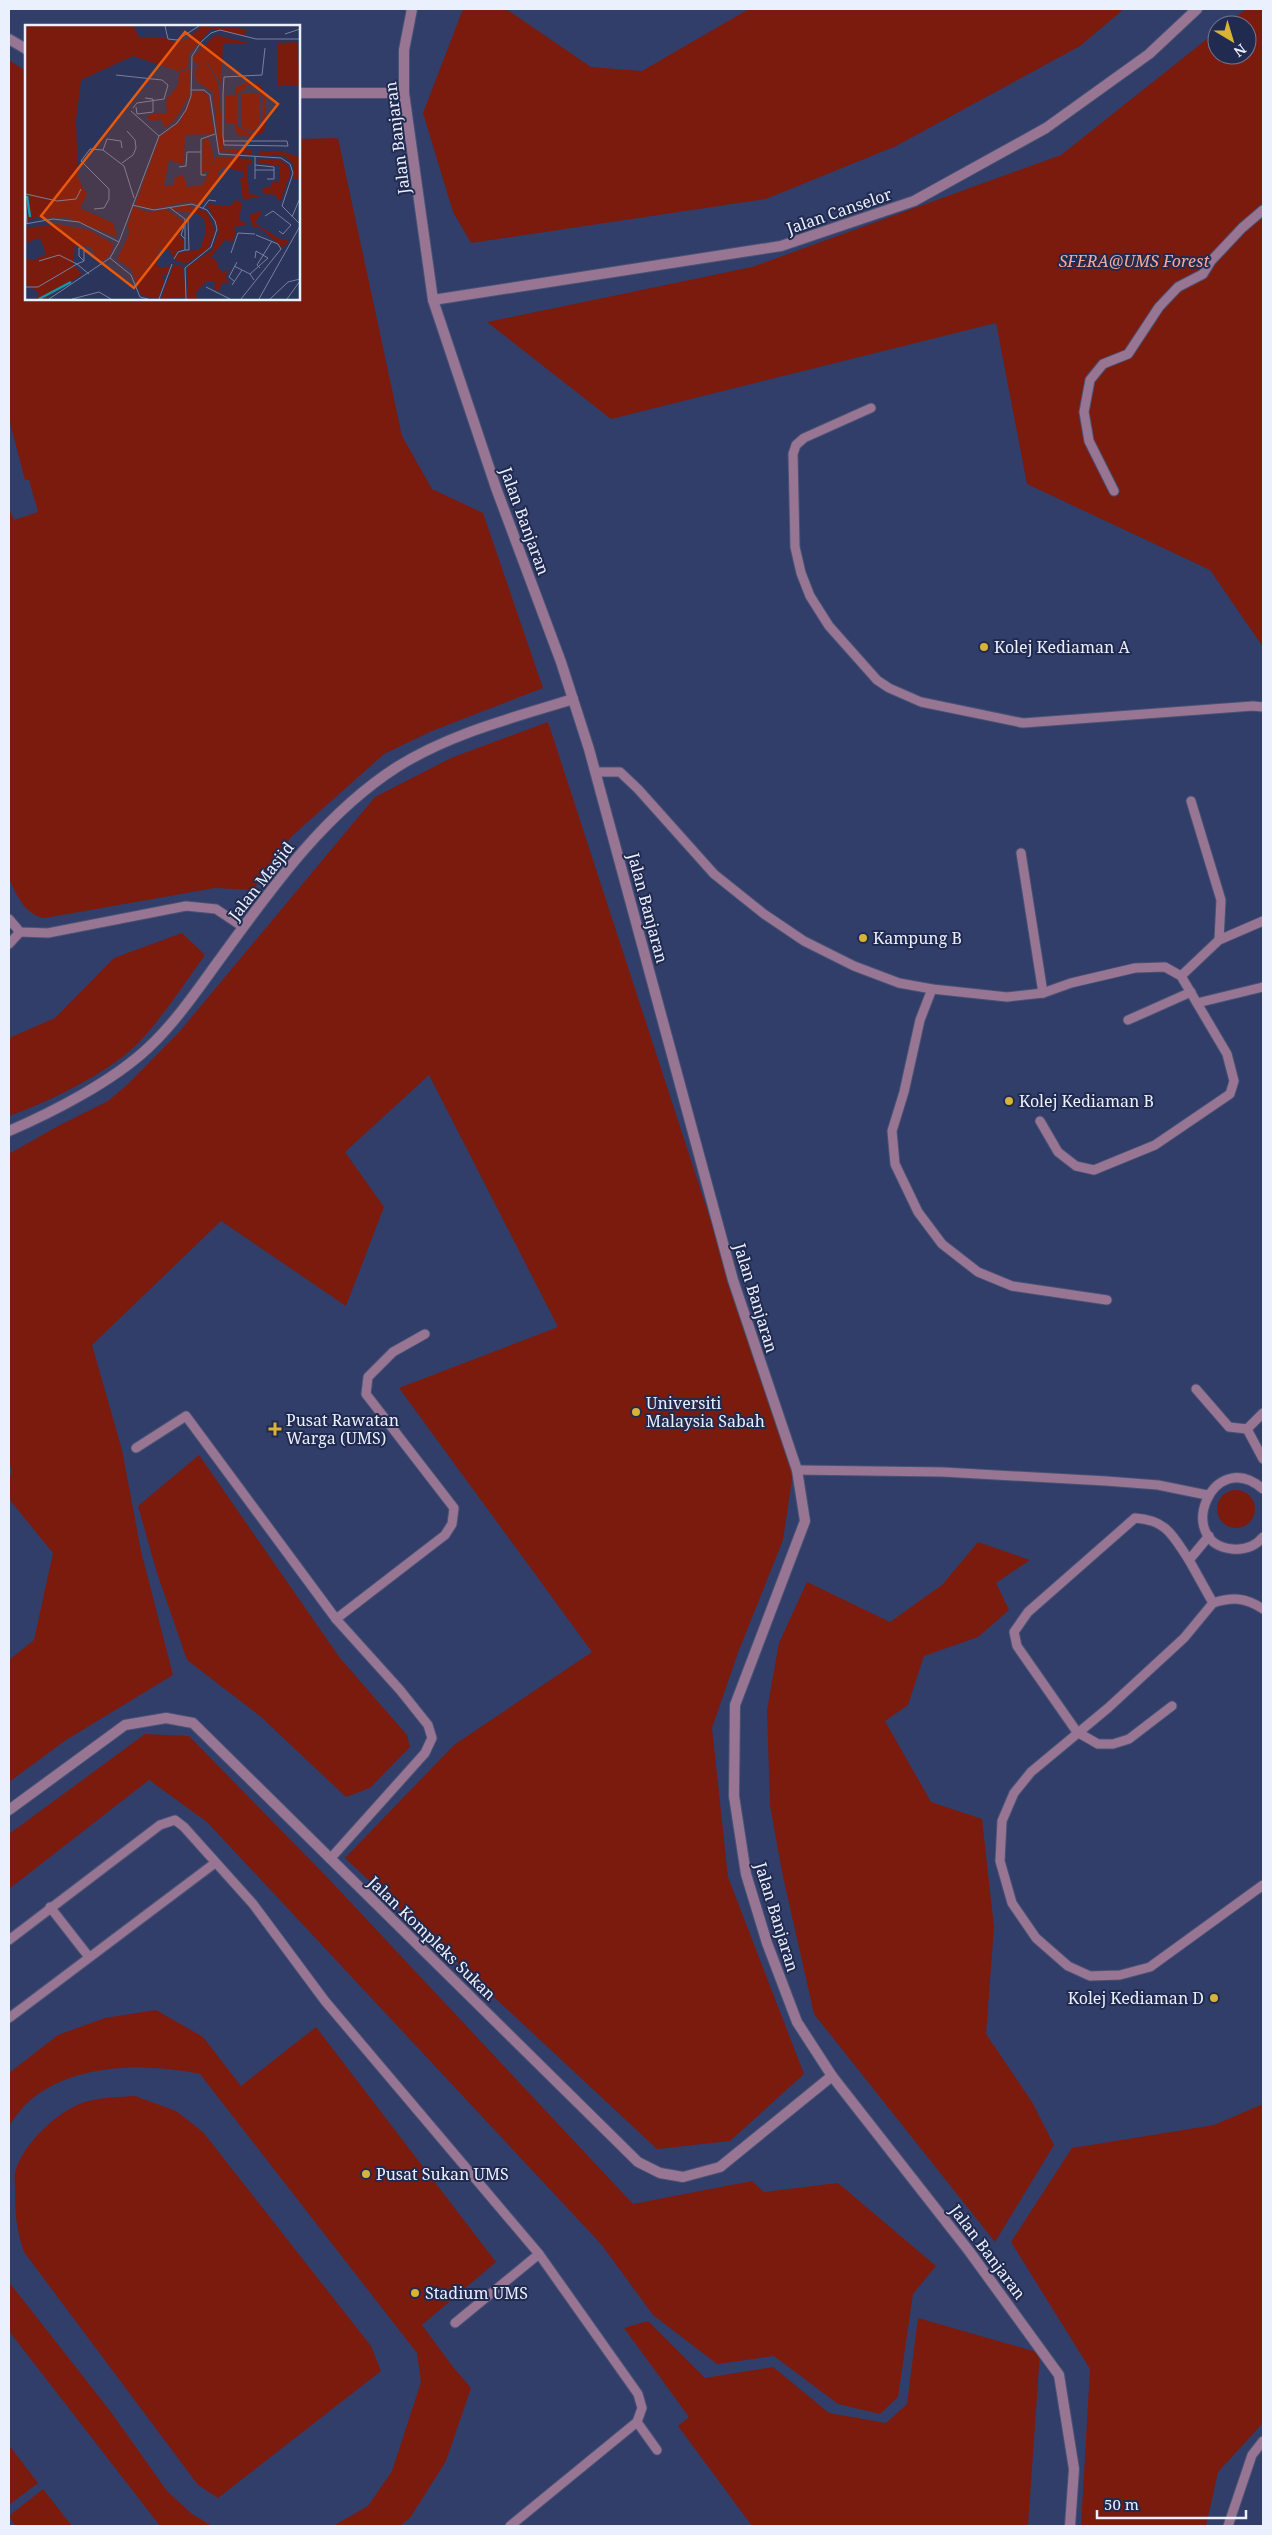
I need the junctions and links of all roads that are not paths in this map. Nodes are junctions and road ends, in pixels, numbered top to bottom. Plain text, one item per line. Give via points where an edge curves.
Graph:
1 (412, 9) edge
2 (1197, 9) edge
3 (9, 39) edge
4 (25, 48) edge
5 (300, 93) edge
6 (404, 93) junction
7 (1263, 210) edge
8 (433, 300) junction
9 (872, 408) dead end
10 (1114, 492) dead end
11 (573, 699) junction
12 (1263, 707) edge
13 (596, 772) junction
14 (1191, 801) dead end
15 (1021, 853) dead end
16 (9, 919) edge
17 (1263, 921) edge
18 (243, 928) junction
19 (20, 932) junction
20 (1219, 940) junction
21 (9, 944) edge
22 (1181, 976) junction
23 (1263, 987) edge
24 (932, 989) junction
25 (1190, 992) junction
26 (1043, 993) junction
27 (1197, 1003) junction
28 (1128, 1020) dead end
29 (1040, 1121) dead end
30 (9, 1131) edge
31 (1107, 1300) dead end
32 (425, 1334) dead end
33 (1196, 1389) dead end
34 (1263, 1413) edge
35 (1247, 1429) junction
36 (136, 1448) dead end
37 (1263, 1459) edge
38 (797, 1470) junction
39 (1263, 1489) edge
40 (1208, 1495) junction
41 (1209, 1536) junction
42 (1263, 1537) edge
43 (1189, 1560) junction
44 (1212, 1603) junction
45 (1263, 1609) edge
46 (336, 1619) junction
47 (1172, 1706) dead end
48 (1077, 1732) junction
49 (9, 1810) edge
50 (330, 1859) junction
51 (215, 1863) junction
52 (1263, 1885) edge
53 (50, 1907) junction
54 (9, 1940) edge
55 (89, 1957) junction
56 (9, 2018) edge
57 (832, 2076) junction
58 (539, 2254) junction
59 (455, 2323) dead end
60 (638, 2422) junction
61 (1263, 2440) edge
62 (657, 2450) dead end
63 (510, 2526) edge
64 (1070, 2526) edge
65 (1228, 2526) edge

1 - 6 street, Jalan Banjaran via 404,50
2 - 8 street, Jalan Canselor via 1149,54 1046,128 914,201 781,246
3 - 4 street
5 - 6 street
6 - 8 street, Jalan Banjaran
7 - 10 lane via 1211,261 1203,274 1178,287 1128,354 1103,364 1090,380 1084,412 1089,441
8 - 11 street, Jalan Banjaran via 496,488
9 - 12 lane via 804,438 796,445 793,483 795,547 810,596 829,626 877,680 921,702 1023,723
11 - 13 street, Jalan Banjaran
11 - 18 street, Jalan Masjid via 465,733 397,767 353,801 299,855
13 - 24 lane via 620,772 714,874 804,941 854,966 900,983
13 - 38 street, Jalan Banjaran via 733,1280
14 - 20 lane via 1221,900
15 - 26 lane
16 - 19 lane
17 - 20 lane
18 - 19 lane via 216,909 186,906 48,933
18 - 30 street, Jalan Masjid via 148,1048 100,1084
19 - 21 lane
20 - 22 lane
22 - 25 lane
22 - 26 lane via 1165,967 1135,968
23 - 27 lane
24 - 26 lane via 1007,997
24 - 31 lane via 920,1020 892,1131 894,1164 918,1212 942,1244 978,1272 1012,1286
25 - 27 lane
25 - 28 lane
27 - 29 lane via 1227,1054 1234,1081 1230,1094 1155,1145 1094,1170 1076,1166 1058,1152
32 - 46 lane via 393,1352 368,1377 366,1394 454,1508 452,1524 445,1535
33 - 35 lane via 1229,1427
34 - 35 lane
35 - 37 lane
36 - 46 lane via 186,1416
38 - 40 lane via 943,1472 1106,1480 1158,1484
38 - 57 street, Jalan Banjaran via 805,1521 735,1705 734,1796 746,1874 767,1943 797,2022
39 - 40 lane via 1238,1478 1220,1483
40 - 41 lane via 1202,1512
41 - 42 lane via 1228,1548 1240,1549 1251,1547
41 - 43 lane
43 - 44 lane
43 - 48 lane via 1170,1533 1152,1519 1135,1518 1028,1612 1014,1632 1017,1646
44 - 45 lane via 1232,1598
44 - 48 lane via 1184,1638
46 - 50 lane via 400,1690 428,1725 432,1738 425,1753
47 - 48 lane via 1128,1739 1113,1744 1098,1744
48 - 52 lane via 1031,1772 1014,1793 1002,1821 1000,1861 1012,1903 1036,1938 1068,1966 1090,1976 1120,1975 1150,1968
49 - 50 street, Jalan Kompleks Sukan via 126,1725 166,1718 193,1723
50 - 57 street, Jalan Kompleks Sukan via 638,2162 660,2173 683,2177 720,2167
51 - 53 lane via 175,1820 160,1825
51 - 55 lane
51 - 58 lane via 253,1904 324,2001
53 - 54 lane
53 - 55 lane
55 - 56 lane
57 - 64 street, Jalan Banjaran via 969,2251 1059,2374 1074,2469
58 - 59 lane
58 - 60 lane via 638,2394 642,2408
60 - 62 lane
60 - 63 lane
61 - 65 lane via 1252,2455

